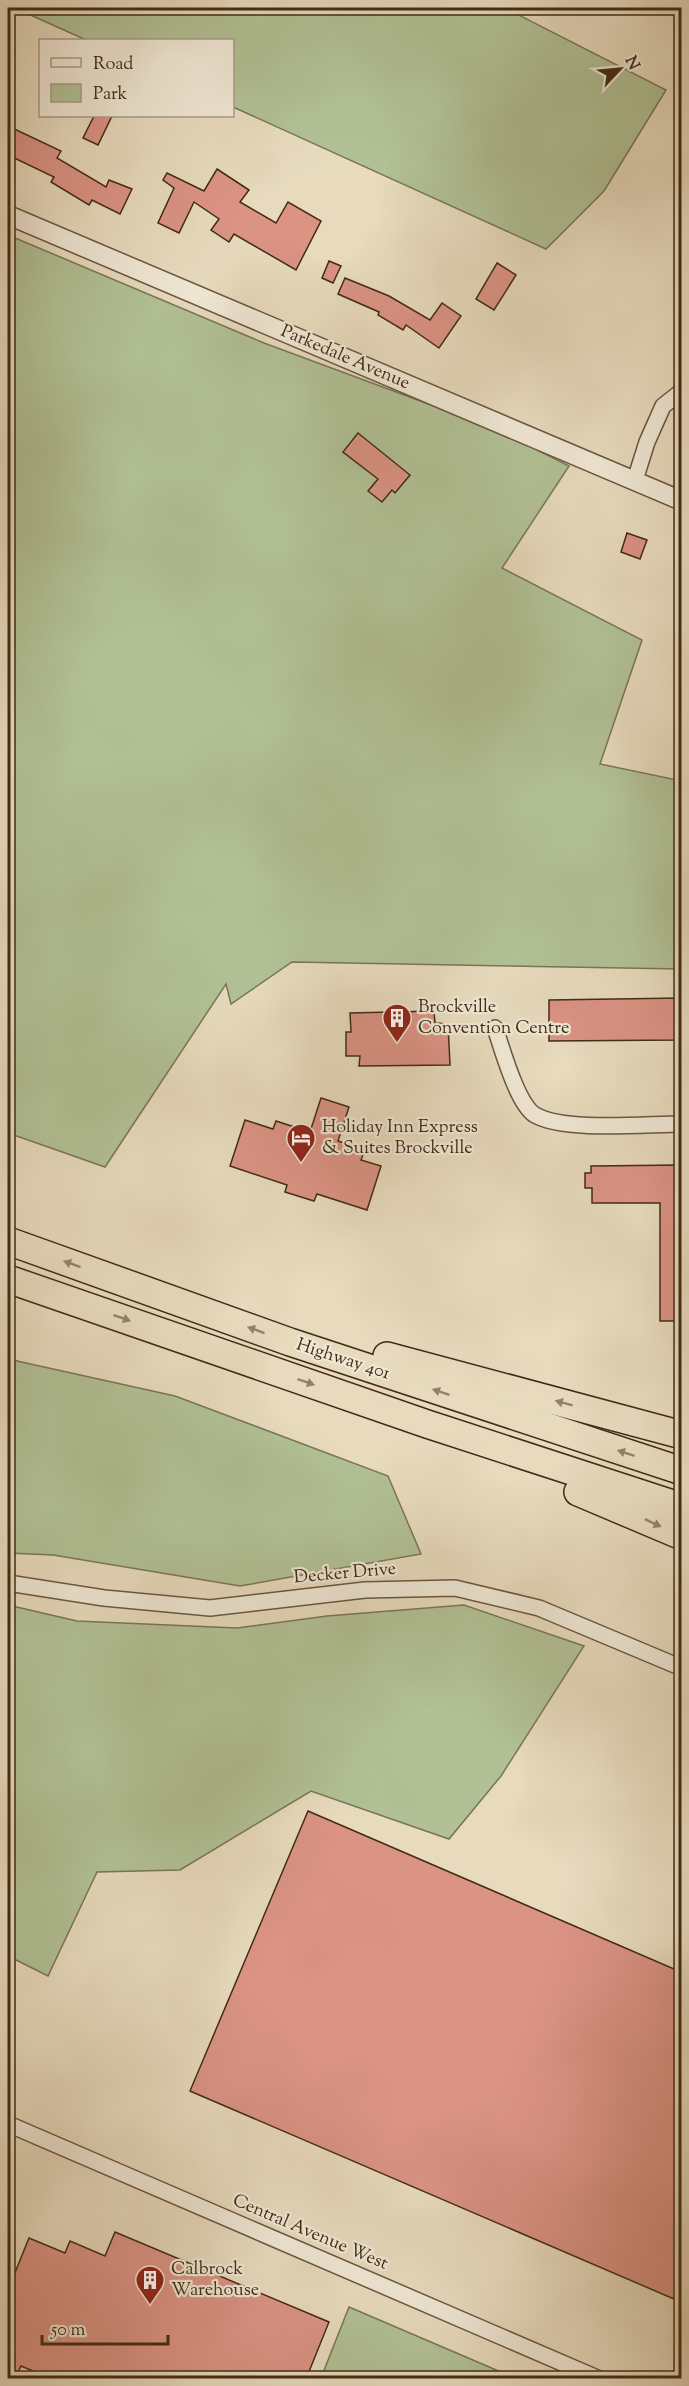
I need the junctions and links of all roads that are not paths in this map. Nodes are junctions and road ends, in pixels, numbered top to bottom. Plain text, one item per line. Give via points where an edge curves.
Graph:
1 (8, 215) edge
2 (681, 391) edge
3 (635, 480) junction
4 (681, 501) edge
5 (495, 1028) dead end
6 (681, 1124) edge
7 (8, 1241) edge
8 (8, 1278) edge
9 (290, 1342) junction
10 (427, 1424) junction
11 (681, 1435) edge
12 (681, 1471) edge
13 (681, 1508) edge
14 (681, 1536) edge
15 (8, 1583) edge
16 (675, 1665) dead end
17 (9, 2129) edge
18 (597, 2379) edge

1 - 3 street, Parkedale Avenue
2 - 3 street via 663,406
3 - 4 street, Parkedale Avenue
5 - 6 street via 514,1085 534,1114 567,1124
9 -> 7 highway, Highway 401
8 -> 10 highway, Highway 401
11 -> 9 highway via 358,1348
12 -> 9 highway, Highway 401
10 - 13 highway, Highway 401
10 -> 14 highway via 460,1447 614,1505
15 - 16 street, Decker Drive via 104,1598 210,1608 365,1590 455,1588 539,1608
17 - 18 street, Central Avenue West

